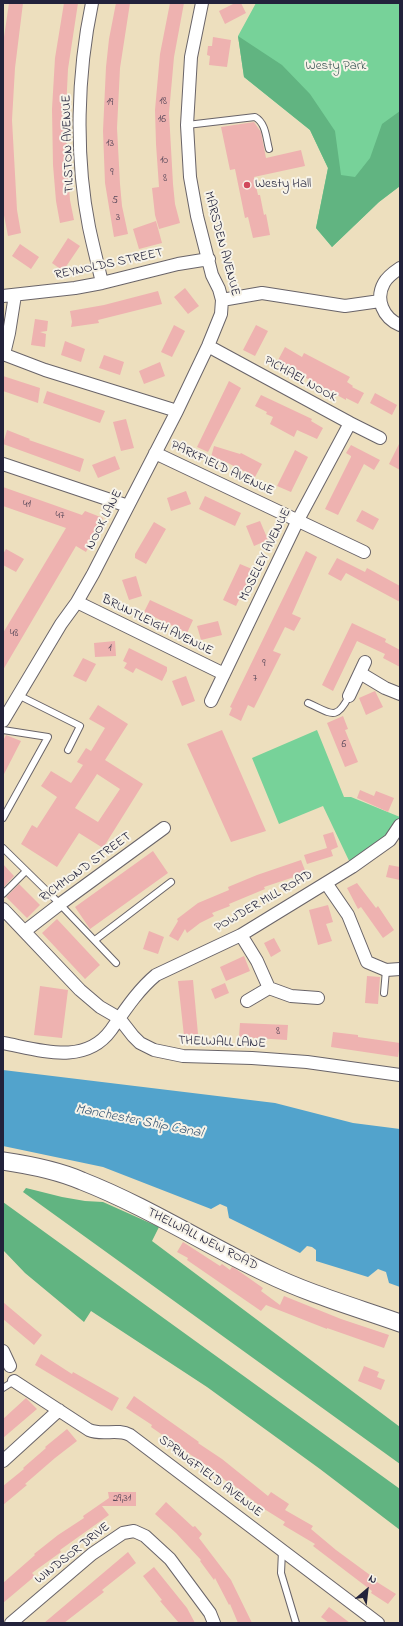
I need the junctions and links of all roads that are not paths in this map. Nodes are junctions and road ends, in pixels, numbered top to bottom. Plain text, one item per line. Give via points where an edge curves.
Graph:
1 (92, 3) edge
2 (202, 3) edge
3 (187, 125) junction
4 (269, 149) dead end
5 (208, 259) junction
6 (400, 268) edge
7 (102, 283) junction
8 (9, 295) edge
9 (222, 300) junction
10 (380, 301) junction
11 (218, 324) joint
12 (400, 325) edge
13 (208, 346) junction
14 (4, 354) edge
15 (177, 411) junction
16 (350, 423) junction
17 (380, 438) dead end
18 (155, 453) junction
19 (3, 464) edge
20 (128, 506) junction
21 (298, 520) junction
22 (364, 552) dead end
23 (77, 602) junction
24 (224, 674) junction
25 (400, 694) edge
26 (18, 695) junction
27 (349, 696) joint
28 (211, 701) dead end
29 (308, 703) dead end
30 (3, 721) edge
31 (3, 730) edge
32 (68, 750) dead end
33 (3, 818) edge
34 (400, 825) edge
35 (164, 828) dead end
36 (395, 844) edge
37 (3, 848) edge
38 (26, 871) junction
39 (171, 882) dead end
40 (326, 883) junction
41 (3, 894) edge
42 (60, 904) junction
43 (3, 909) edge
44 (26, 931) junction
45 (241, 935) junction
46 (95, 940) junction
47 (116, 963) dead end
48 (400, 969) edge
49 (386, 970) junction
50 (269, 988) junction
51 (384, 994) dead end
52 (318, 998) dead end
53 (247, 1000) dead end
54 (119, 1018) junction
55 (3, 1043) edge
56 (400, 1075) edge
57 (3, 1161) edge
58 (400, 1323) edge
59 (3, 1351) edge
60 (10, 1366) dead end
61 (14, 1380) joint
62 (3, 1388) edge
63 (59, 1410) junction
64 (3, 1461) edge
65 (282, 1549) junction
66 (11, 1623) edge
67 (214, 1623) edge
68 (296, 1623) edge
69 (378, 1623) edge

1 - 7 street, TILSTON AVENUE via 82,77 80,141 88,220
2 - 3 street, MARSDEN AVENUE via 191,57
3 - 4 lane via 255,117 263,125
3 - 5 street, MARSDEN AVENUE via 190,177 196,216
5 - 7 street, REYNOLDS STREET
5 - 9 street, MARSDEN AVENUE
6 - 10 street via 384,282 380,291
7 - 8 street, REYNOLDS STREET
8 - 14 street, REYNOLDS STREET via 8,340
9 - 10 street via 262,293 345,306
9 - 11 street, MARSDEN AVENUE
10 - 12 street via 382,310 388,318
11 - 13 street, NOOK LANE
13 - 15 street, NOOK LANE
13 - 16 street, PICHAEL NOOK
14 - 15 street, REYNOLDS STREET via 45,370
15 - 18 street, NOOK LANE
16 - 17 street, PICHAEL NOOK
16 - 21 street, MOSELEY AVENUE
18 - 20 street, NOOK LANE
18 - 21 street, PARKFIELD AVENUE
19 - 20 street
20 - 23 street, NOOK LANE
21 - 22 street, PARKFIELD AVENUE
21 - 24 street, MOSELEY AVENUE
23 - 24 street, BRUNTLEIGH AVENUE
23 - 26 street, NOOK LANE
24 - 28 street, MOSELEY AVENUE
25 - 27 street via 385,688 362,668
26 - 30 street, NOOK LANE
26 - 32 lane via 80,726
27 - 29 lane via 343,709 338,713
31 - 33 lane via 48,737
34 - 36 street, POWDER MILL ROAD
35 - 42 street, RICHMOND STREET
36 - 40 street, POWDER MILL ROAD
37 - 38 lane
38 - 41 lane
38 - 42 lane
39 - 46 lane
40 - 45 street, POWDER MILL ROAD
40 - 49 street via 348,915 367,962
42 - 44 street, RICHMOND STREET
42 - 46 lane
43 - 44 street, THELWALL LANE
44 - 54 street, THELWALL LANE via 80,990 100,1007
45 - 50 street
45 - 54 street, POWDER MILL ROAD via 156,975 145,984
46 - 47 lane
48 - 49 street
49 - 51 lane
50 - 52 street via 291,996
50 - 53 street
54 - 55 street, POWDER MILL ROAD via 102,1041 73,1053
54 - 56 street, THELWALL LANE via 140,1043 171,1055 275,1059
57 - 58 main road, THELWALL NEW ROAD via 82,1180 268,1274 313,1293
59 - 60 street
61 - 62 lane
61 - 63 street, SPRINGFIELD AVENUE
63 - 64 street
63 - 65 street, SPRINGFIELD AVENUE via 94,1432 121,1432 130,1435
65 - 68 lane via 281,1573
65 - 69 street, SPRINGFIELD AVENUE
66 - 67 street, WINDSOR DRIVE via 92,1554 123,1533 134,1531 145,1536 170,1559 210,1613

